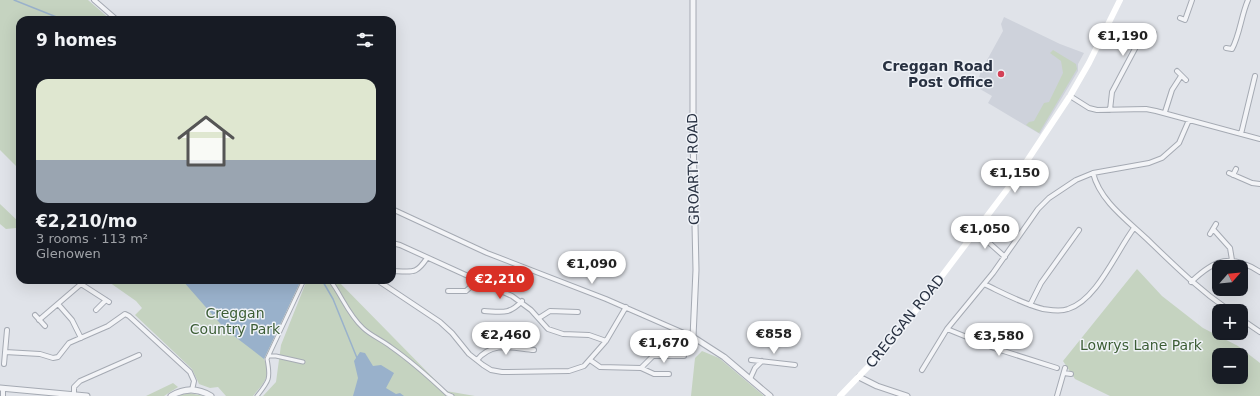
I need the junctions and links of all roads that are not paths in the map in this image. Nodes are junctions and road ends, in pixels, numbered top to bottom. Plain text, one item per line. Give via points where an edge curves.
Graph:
1 (94, 0) edge
2 (693, 0) edge
3 (1120, 0) edge
4 (1192, 0) edge
5 (1248, 0) edge
6 (112, 16) edge
7 (1180, 18) dead end
8 (1154, 32) dead end
9 (1226, 48) dead end
10 (1177, 71) dead end
11 (1181, 76) junction
12 (1255, 76) dead end
13 (1186, 80) dead end
14 (1253, 81) junction
15 (1260, 82) edge
16 (1070, 96) junction
17 (1110, 110) junction
18 (1164, 112) junction
19 (1189, 120) junction
20 (1241, 134) junction
21 (1260, 138) edge
22 (1236, 169) dead end
23 (1093, 173) junction
24 (1260, 184) edge
25 (396, 210) edge
26 (1216, 224) dead end
27 (1134, 228) junction
28 (1213, 229) junction
29 (1079, 230) dead end
30 (977, 232) junction
31 (1210, 234) dead end
32 (396, 245) edge
33 (1005, 257) junction
34 (427, 258) junction
35 (1232, 260) edge
36 (1248, 265) edge
37 (1212, 266) edge
38 (396, 271) edge
39 (1260, 272) edge
40 (477, 281) junction
41 (1191, 282) junction
42 (302, 284) edge
43 (333, 284) edge
44 (383, 284) edge
45 (984, 284) junction
46 (448, 291) dead end
47 (522, 301) junction
48 (58, 304) junction
49 (1030, 304) junction
50 (1221, 304) edge
51 (626, 307) junction
52 (96, 310) dead end
53 (484, 311) dead end
54 (578, 312) dead end
55 (35, 315) dead end
56 (538, 318) junction
57 (39, 320) junction
58 (1248, 324) edge
59 (45, 326) dead end
60 (947, 329) junction
61 (7, 330) dead end
62 (1260, 332) edge
63 (694, 337) junction
64 (81, 338) junction
65 (606, 341) junction
66 (534, 350) dead end
67 (5, 352) junction
68 (139, 355) dead end
69 (269, 356) junction
70 (684, 356) dead end
71 (477, 360) junction
72 (590, 360) junction
73 (751, 360) dead end
74 (762, 361) junction
75 (303, 362) dead end
76 (4, 364) dead end
77 (795, 365) dead end
78 (641, 368) junction
79 (1057, 368) dead end
80 (922, 370) dead end
81 (669, 374) dead end
82 (1071, 374) dead end
83 (859, 377) junction
84 (750, 379) junction
85 (2, 388) edge
86 (192, 390) junction
87 (74, 395) edge
88 (3, 396) edge
89 (87, 396) edge
90 (171, 396) edge
91 (211, 396) edge
92 (257, 396) edge
93 (452, 396) edge
94 (770, 396) edge
95 (840, 396) edge
96 (907, 396) edge
97 (1058, 396) edge

1 - 6 street
2 - 63 street, GROARTY ROAD via 696,270
3 - 16 main road, CREGGAN ROAD
4 - 7 street via 1186,20
5 - 9 street via 1236,42 1232,49
8 - 17 street via 1148,28 1138,43 1112,92
10 - 11 street
11 - 13 street
11 - 18 street via 1172,90
12 - 14 street
14 - 15 street
14 - 20 street
16 - 17 street via 1089,108
16 - 30 main road, CREGGAN ROAD
17 - 18 street via 1146,109
18 - 19 street
19 - 20 street
19 - 23 street via 1180,143 1162,158 1149,163
20 - 21 street
22 - 24 street via 1231,174
23 - 27 street via 1101,192
23 - 33 street via 1071,183 1049,198 1038,209
25 - 51 street via 487,253
26 - 28 street
27 - 41 street
27 - 49 street via 1092,292 1075,307 1056,311
28 - 31 street
28 - 35 street via 1230,248
29 - 49 street via 1041,283
30 - 33 street
30 - 83 main road, CREGGAN ROAD via 892,342
32 - 34 street
33 - 45 street
34 - 38 street via 422,268 415,272
34 - 40 street
36 - 39 street
37 - 41 street
40 - 46 street via 466,291
40 - 47 street
41 - 50 street
42 - 69 street
43 - 93 street via 340,292 349,313 363,329 391,347
44 - 71 street via 440,322
45 - 49 street
45 - 60 street
47 - 53 street via 514,310 507,312
47 - 56 street
48 - 52 street via 81,284 107,301
48 - 57 street
48 - 64 street via 72,320
51 - 63 street
51 - 65 street
54 - 56 street via 550,311
55 - 57 street
56 - 65 street via 548,329 563,334 589,335
57 - 59 street
58 - 62 street
60 - 79 street via 994,348
60 - 80 street
61 - 67 street
63 - 84 street via 724,356
64 - 67 street via 69,343 58,357 53,358 40,354
64 - 86 street via 108,326 125,314 190,372 194,381
65 - 72 street
66 - 71 street via 497,347 487,350
67 - 76 street
68 - 87 street via 80,381 74,387
69 - 75 street
69 - 92 street via 269,382
70 - 78 street via 653,356
71 - 72 street via 492,370 502,372 557,372 574,370
72 - 78 street via 600,367
73 - 74 street
74 - 77 street
74 - 84 street
78 - 81 street via 654,374
82 - 97 street via 1065,371
83 - 95 main road, CREGGAN ROAD
83 - 96 street
84 - 94 street
85 - 87 street
85 - 88 street
86 - 90 street via 184,390
86 - 91 street
87 - 89 street

